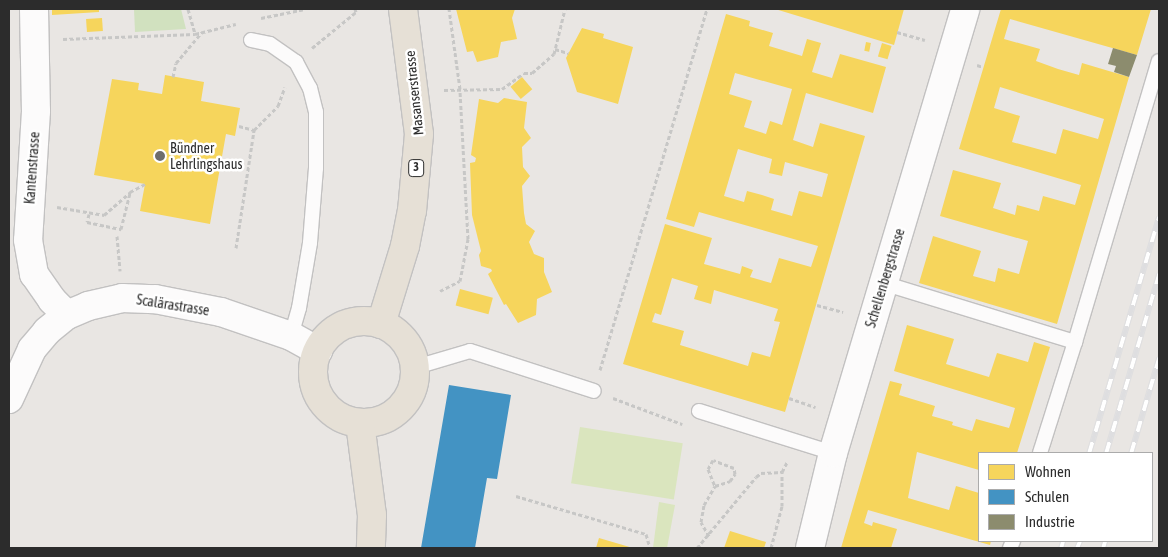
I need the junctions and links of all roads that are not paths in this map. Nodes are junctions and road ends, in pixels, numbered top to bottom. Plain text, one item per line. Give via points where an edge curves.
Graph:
1 (34, 9) edge
2 (403, 9) edge
3 (965, 9) edge
4 (251, 40) dead end
5 (1159, 61) edge
6 (883, 283) junction
7 (67, 315) junction
8 (381, 324) junction
9 (291, 336) junction
10 (1075, 342) junction
11 (318, 351) junction
12 (416, 367) junction
13 (594, 391) road end
14 (9, 399) edge
15 (700, 411) dead end
16 (360, 423) junction
17 (1040, 452) edge
18 (833, 453) junction
19 (371, 548) edge
20 (810, 548) edge

1 - 7 street, Kantenstrasse via 36,111 28,240 34,274
2 - 8 main road, Masanserstrasse / 3 via 419,134 411,220
3 - 6 street, Schellenbergstrasse
4 - 9 lane via 270,44 296,62 310,88 316,112 316,168 310,243
5 - 10 lane
6 - 10 lane
6 - 18 street, Schellenbergstrasse
7 - 9 street, Scalärastrasse via 110,300 155,299 220,312
7 - 14 street, Scalärastrasse via 32,349
8 - 11 main road via 351,323 337,329
8 - 12 main road via 406,344
9 - 11 street, Scalärastrasse
10 - 17 lane
11 - 16 main road via 313,367 314,383 320,398 344,419
12 - 13 lane via 470,351
12 - 16 main road via 412,391 403,404 376,422
15 - 18 lane
16 - 19 main road via 372,515
18 - 20 street, Schellenbergstrasse

